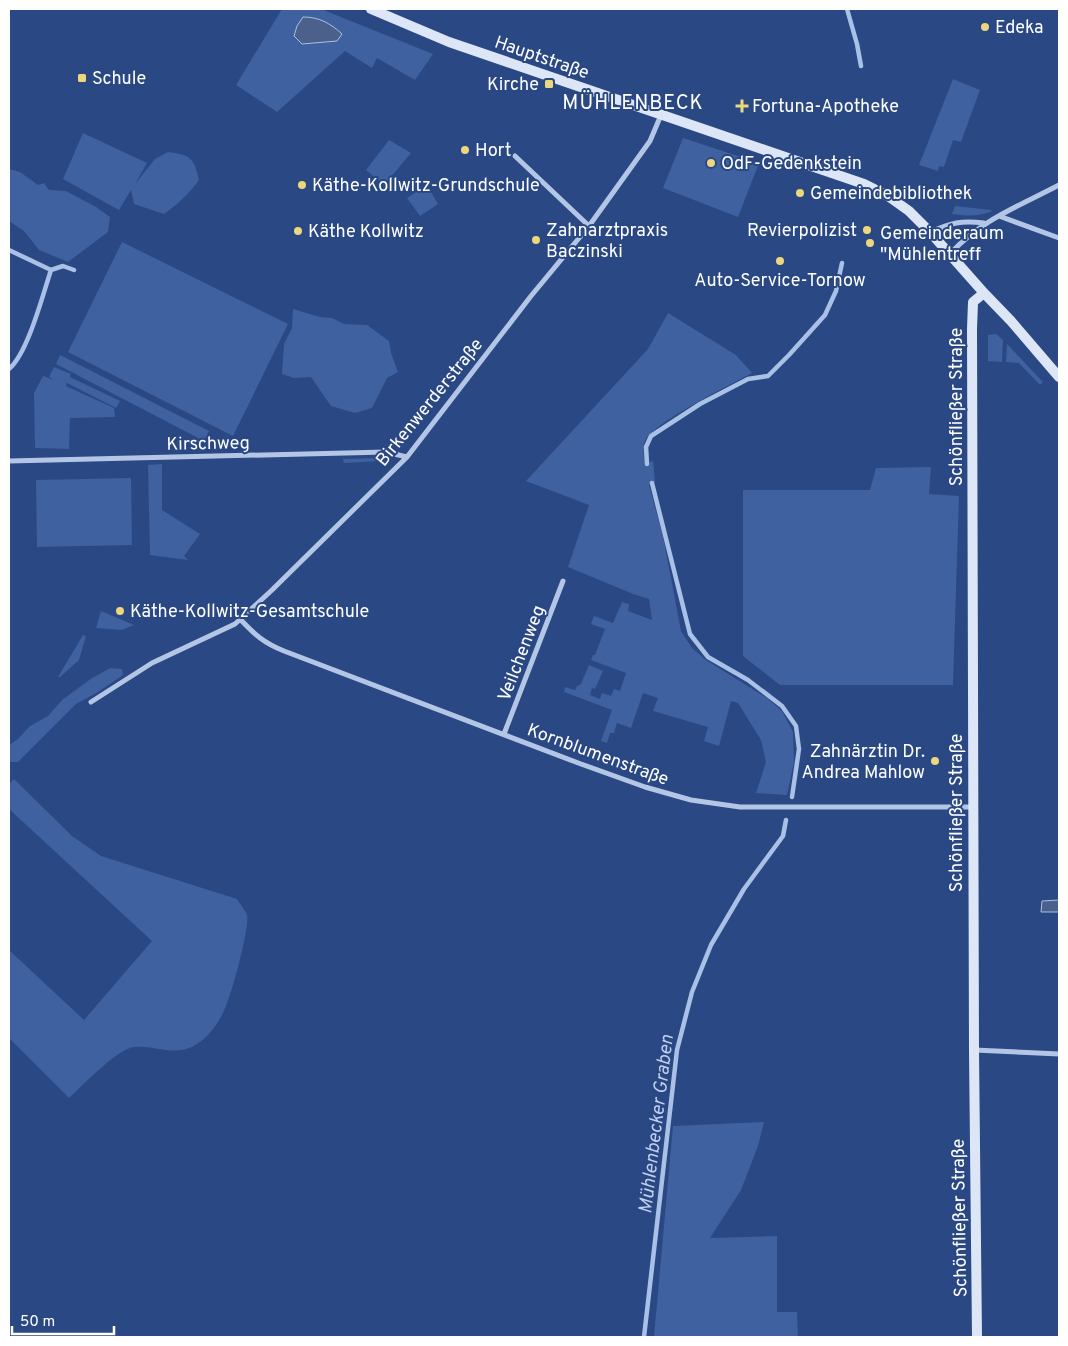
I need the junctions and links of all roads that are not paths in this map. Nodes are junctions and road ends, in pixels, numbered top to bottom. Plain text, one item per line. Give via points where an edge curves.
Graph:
1 (370, 9) edge
2 (660, 115) junction
3 (515, 156) dead end
4 (1059, 185) edge
5 (999, 216) junction
6 (984, 223) junction
7 (589, 226) junction
8 (930, 232) junction
9 (1059, 238) edge
10 (950, 254) junction
11 (984, 293) junction
12 (1059, 377) edge
13 (407, 458) junction
14 (9, 461) edge
15 (563, 581) dead end
16 (240, 620) junction
17 (91, 702) dead end
18 (504, 734) junction
19 (972, 807) junction
20 (974, 1050) junction
21 (1059, 1054) edge
22 (977, 1337) edge

1 - 2 main road, Hauptstraße via 449,42
2 - 7 street, Birkenwerderstraße via 650,141
2 - 8 main road, Hauptstraße via 864,184 888,196
3 - 7 street
4 - 5 street
5 - 6 street
5 - 9 street
6 - 8 street via 964,221
6 - 10 street
7 - 13 street, Birkenwerderstraße via 530,296
8 - 10 main road, Hauptstraße
10 - 11 main road, Hauptstraße
11 - 12 main road, Hauptstraße
11 - 19 main road, Schönfließer Straße via 973,302 972,325
13 - 14 street, Kirschweg via 386,452
13 - 16 street, Birkenwerderstraße
15 - 18 street, Veilchenweg
16 - 17 street, Birkenwerderstraße via 152,663
16 - 18 street, Kornblumenstraße via 267,644
18 - 19 street, Kornblumenstraße via 645,787 714,804 740,807
19 - 20 main road, Schönfließer Straße
20 - 21 street
20 - 22 main road, Schönfließer Straße

